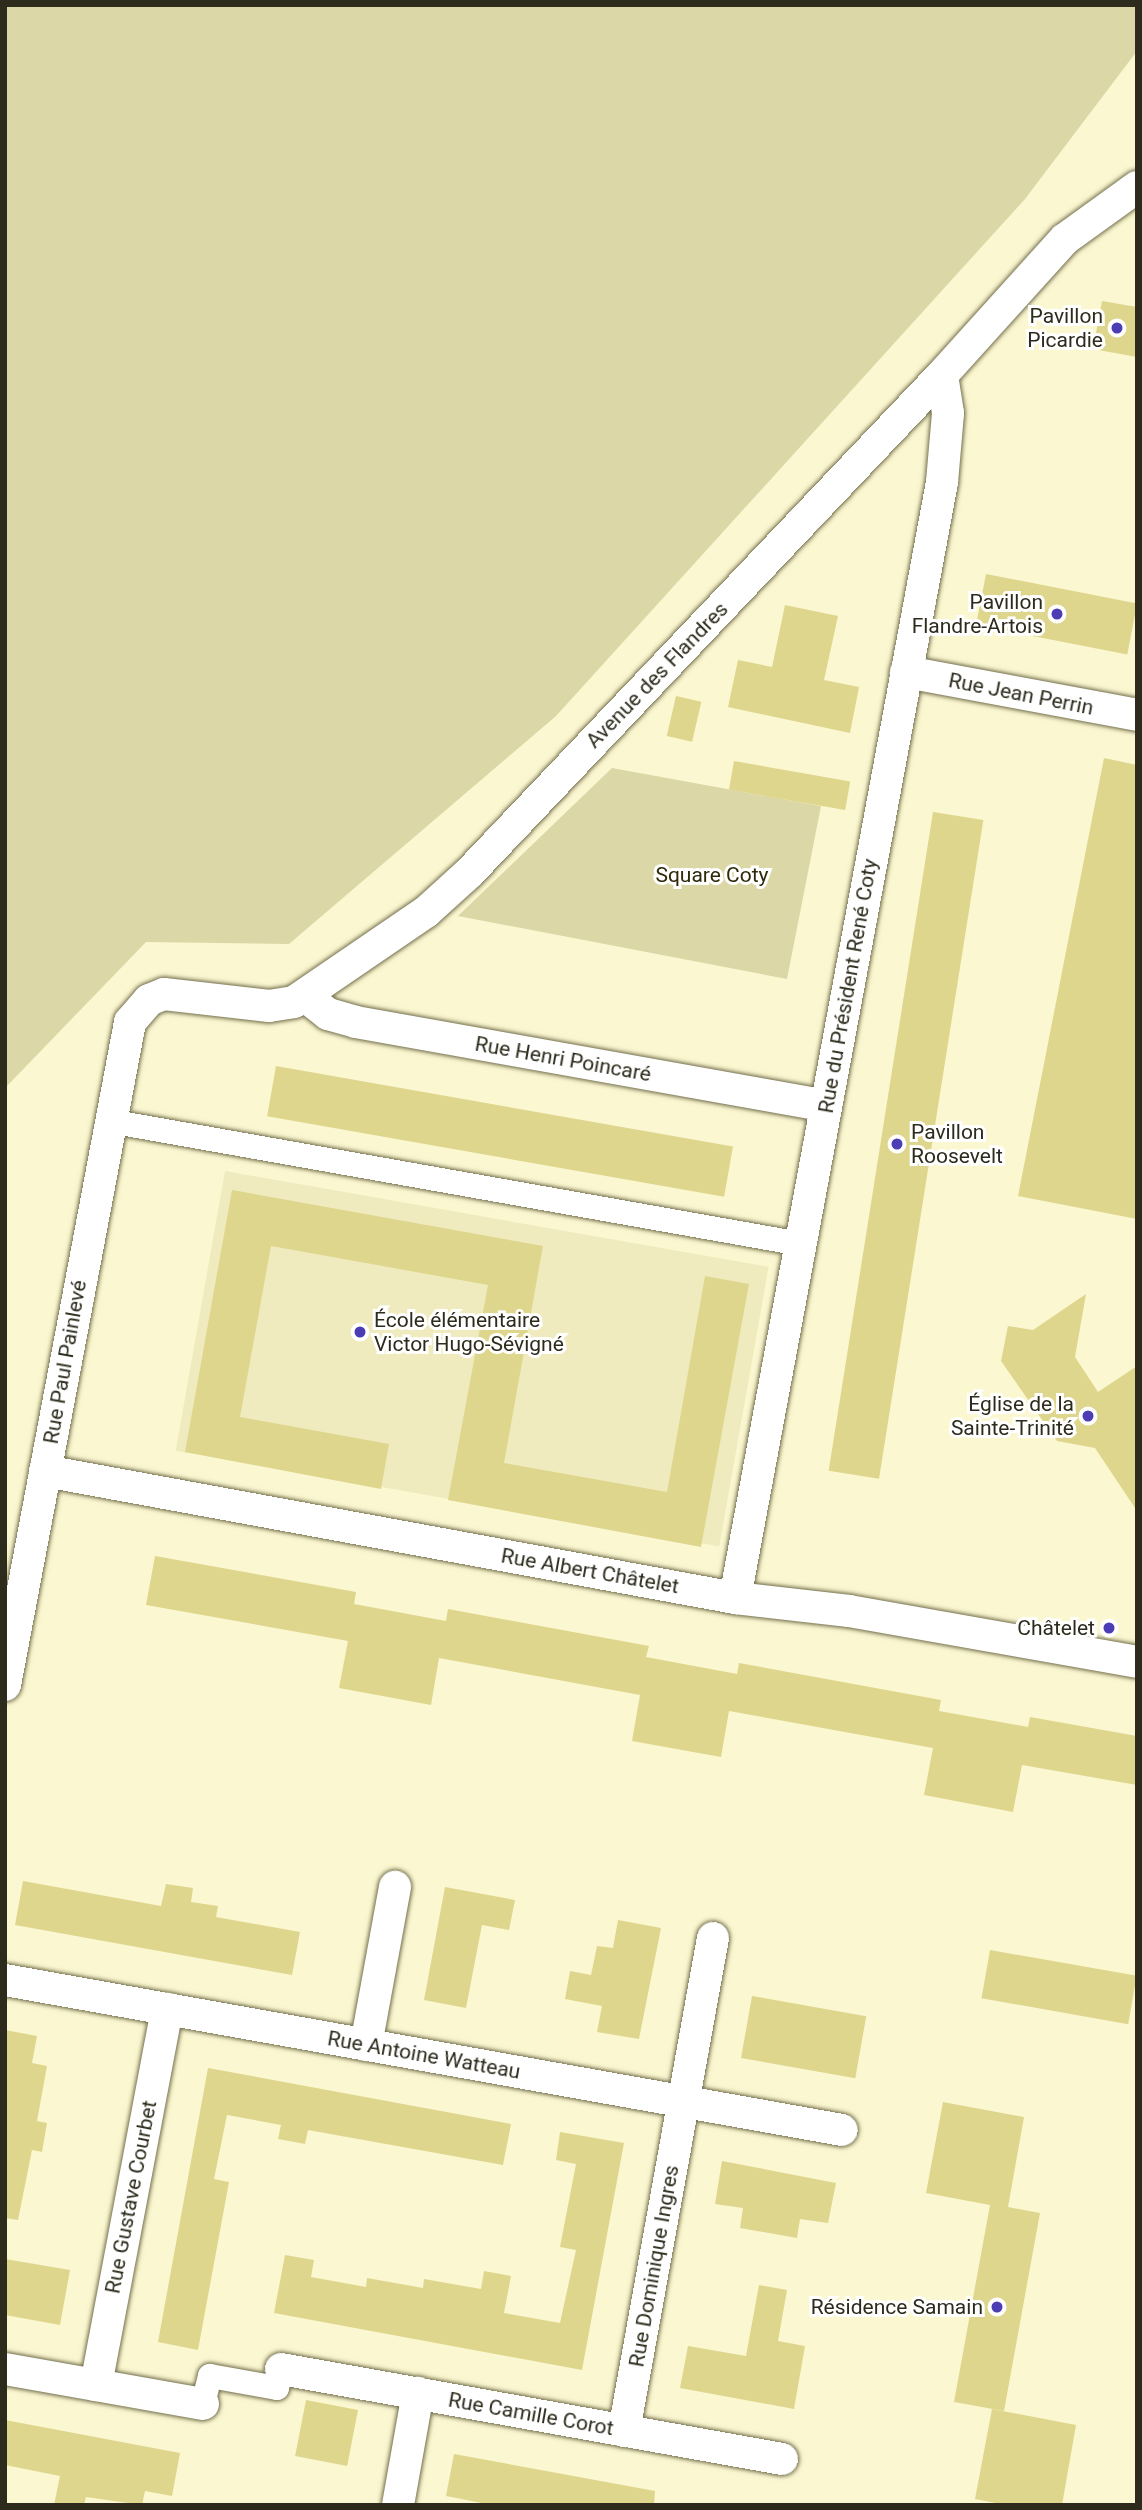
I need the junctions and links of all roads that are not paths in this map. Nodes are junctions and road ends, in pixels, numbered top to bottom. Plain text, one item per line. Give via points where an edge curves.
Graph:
1 (1137, 187) edge
2 (942, 374) junction
3 (906, 672) junction
4 (1137, 715) edge
5 (305, 996) junction
6 (124, 1039) joint
7 (826, 1106) junction
8 (110, 1121) junction
9 (801, 1244) junction
10 (46, 1471) junction
11 (735, 1598) junction
12 (1137, 1662) edge
13 (5, 1685) edge
14 (395, 1887) dead end
15 (713, 1938) dead end
16 (5, 1980) edge
17 (167, 2009) junction
18 (366, 2045) junction
19 (684, 2102) junction
20 (842, 2130) dead end
21 (5, 2369) edge
22 (281, 2369) joint
23 (96, 2385) junction
24 (418, 2393) junction
25 (203, 2404) joint
26 (624, 2431) junction
27 (782, 2459) dead end
28 (398, 2505) edge

1 - 2 street, Avenue des Flandres via 1065,239
2 - 3 street, Rue du Président René Coty via 947,393 947,445
2 - 5 street, Avenue des Flandres via 470,872 426,912
3 - 4 street, Rue Jean Perrin
3 - 7 street, Rue du Président René Coty
5 - 6 street, Avenue des Flandres via 269,1006 164,994 139,1010
5 - 7 street, Rue Henri Poincaré via 328,1014 356,1022
6 - 8 street, Rue Paul Painlevé
7 - 9 street, Rue du Président René Coty
8 - 9 street
8 - 10 street, Rue Paul Painlevé
9 - 11 street, Rue du Président René Coty
10 - 11 street, Rue Albert Châtelet
10 - 13 street, Rue Paul Painlevé
11 - 12 street, Rue Albert Châtelet via 849,1611
14 - 18 street
15 - 19 street, Rue Dominique Ingres
16 - 17 street, Rue Antoine Watteau
17 - 18 street, Rue Antoine Watteau
17 - 23 street, Rue Gustave Courbet
18 - 19 street, Rue Antoine Watteau
19 - 20 street, Rue Antoine Watteau
19 - 26 street, Rue Dominique Ingres
21 - 23 street
22 - 24 street, Rue Camille Corot
22 - 25 street via 277,2388 210,2376
23 - 25 street
24 - 26 street, Rue Camille Corot
24 - 28 street
26 - 27 street, Rue Camille Corot

